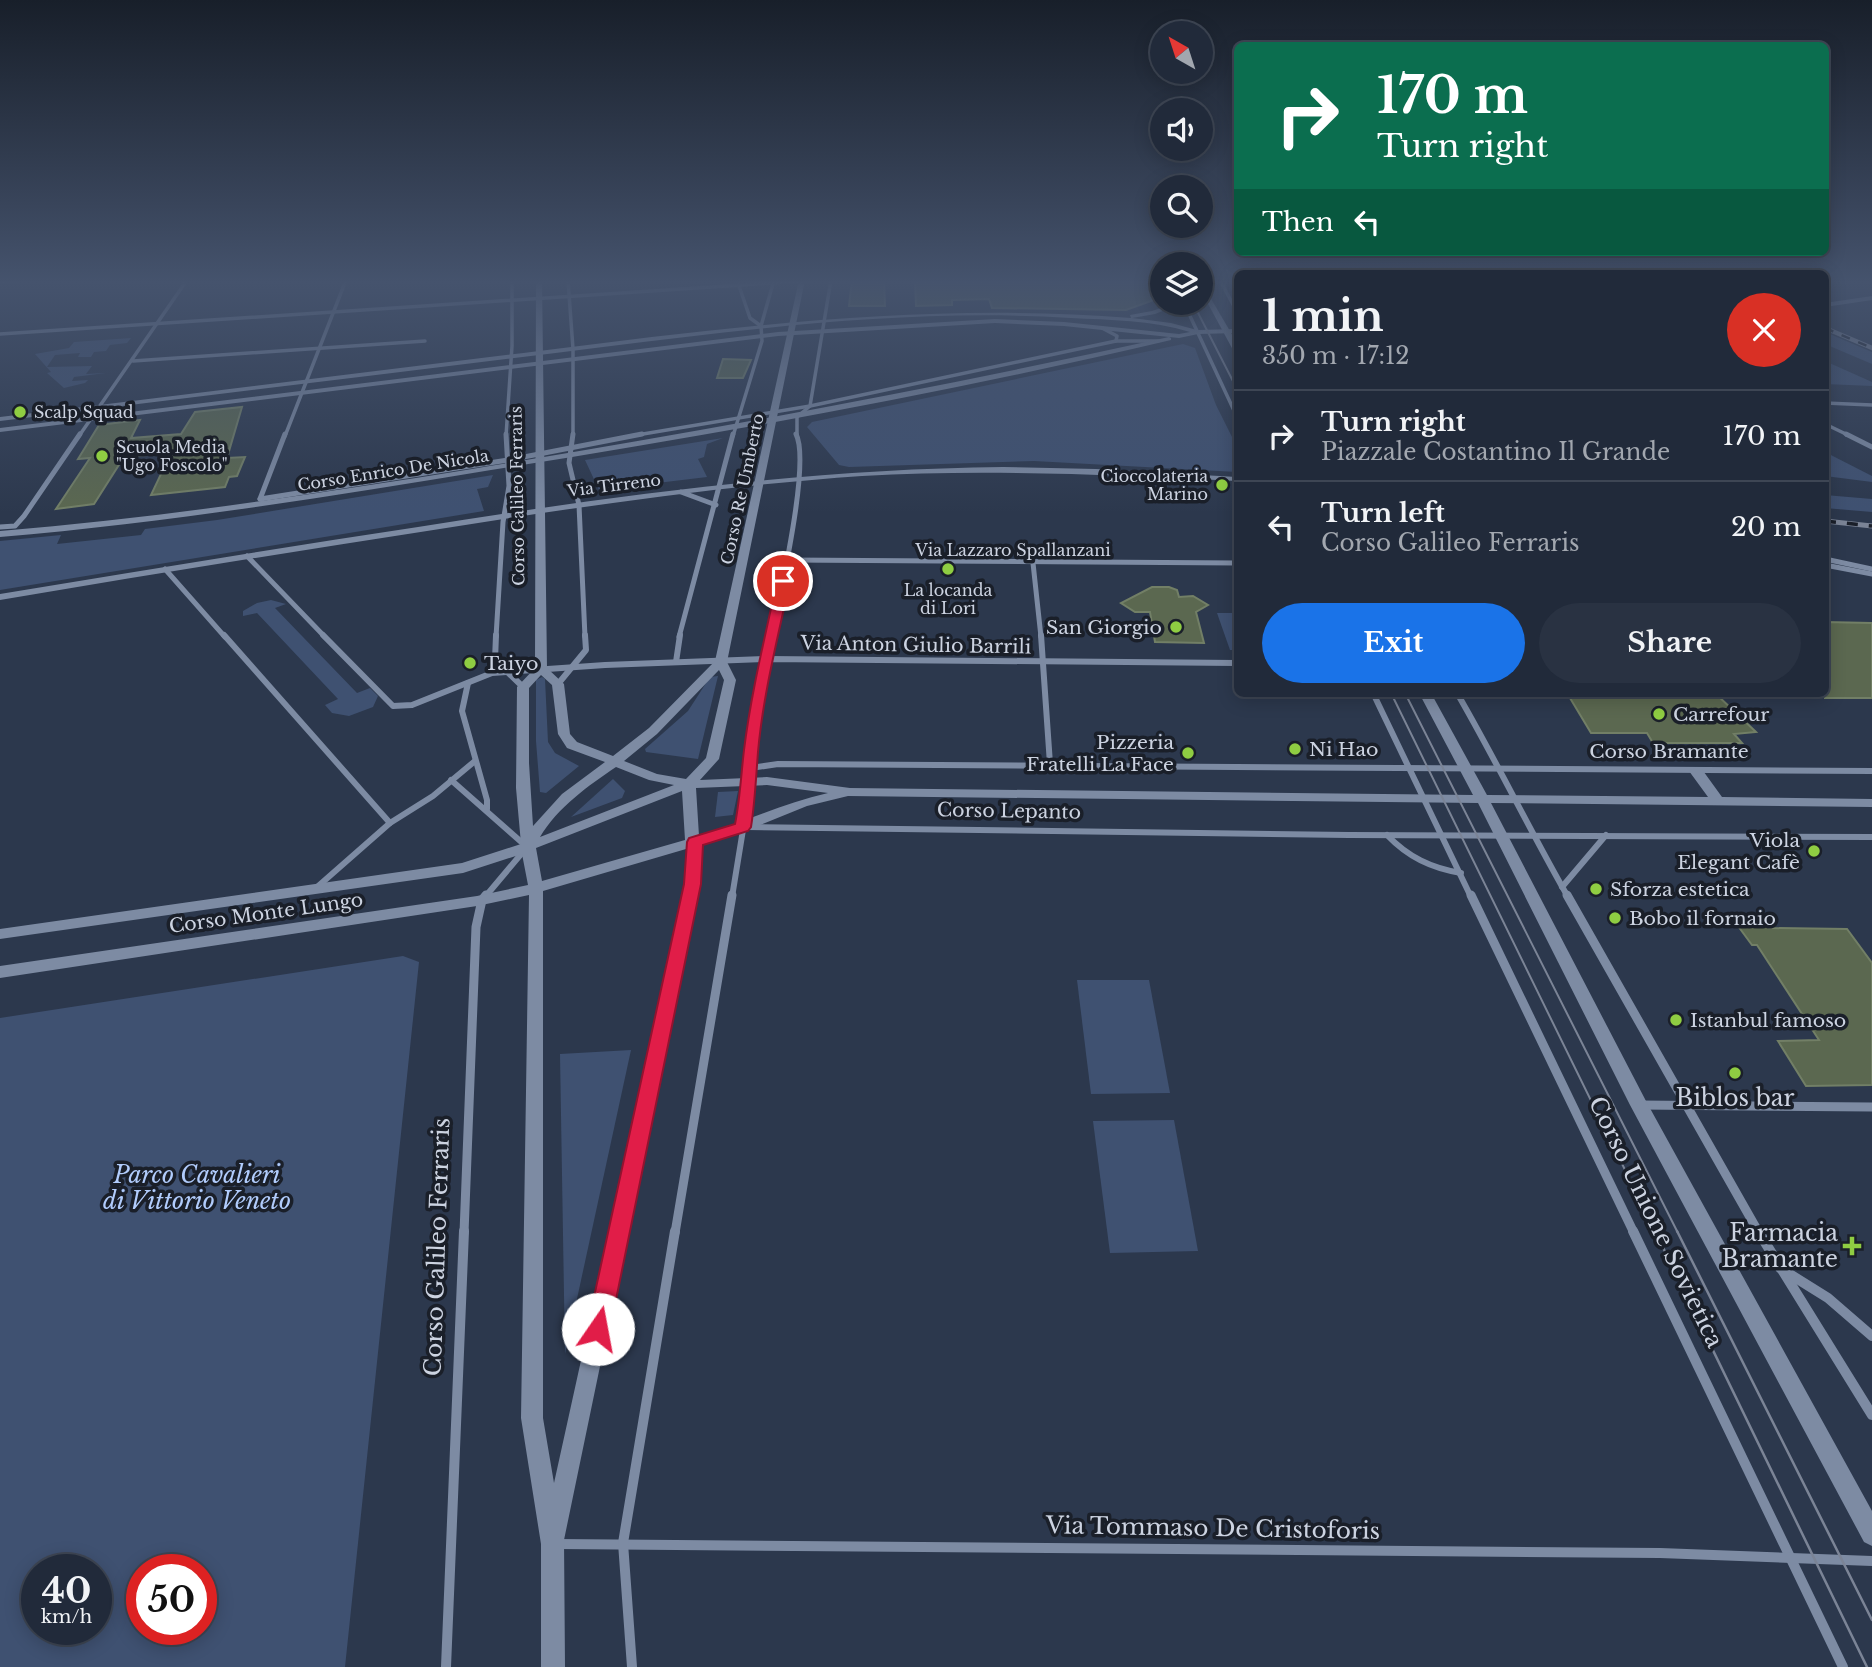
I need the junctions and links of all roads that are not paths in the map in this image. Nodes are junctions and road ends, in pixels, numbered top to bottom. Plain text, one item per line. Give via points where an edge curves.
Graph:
1 (135, 358) edge
2 (179, 358) edge
3 (316, 358) edge
4 (496, 358) edge
5 (511, 358) edge
6 (539, 358) edge
7 (590, 358) edge
8 (756, 358) edge
9 (786, 358) edge
10 (818, 358) edge
11 (1037, 358) edge
12 (1078, 358) edge
13 (1210, 358) edge
14 (573, 360) junction
15 (133, 361) junction
16 (539, 364) junction
17 (510, 368) junction
18 (306, 381) junction
19 (302, 393) junction
20 (1829, 403) edge
21 (1872, 405) edge
22 (810, 406) junction
23 (99, 408) junction
24 (1234, 410) edge
25 (773, 417) junction
26 (797, 417) junction
27 (0, 419) edge
28 (90, 419) junction
29 (738, 419) junction
30 (1829, 426) edge
31 (736, 428) junction
32 (0, 430) edge
33 (573, 446) junction
34 (1872, 447) edge
35 (570, 456) junction
36 (539, 457) junction
37 (508, 463) junction
38 (800, 478) junction
39 (1234, 480) edge
40 (760, 482) junction
41 (720, 487) junction
42 (681, 492) junction
43 (579, 505) junction
44 (716, 505) junction
45 (541, 511) junction
46 (505, 516) junction
47 (0, 527) edge
48 (0, 534) edge
49 (247, 556) junction
50 (788, 560) junction
51 (1829, 560) edge
52 (1033, 563) junction
53 (1234, 563) edge
54 (1829, 566) edge
55 (165, 569) junction
56 (1872, 572) edge
57 (0, 597) edge
58 (767, 659) junction
59 (676, 662) junction
60 (721, 662) junction
61 (1044, 662) junction
62 (1234, 663) edge
63 (572, 667) junction
64 (541, 669) junction
65 (506, 671) junction
66 (468, 682) junction
67 (558, 684) junction
68 (523, 687) junction
69 (1375, 697) edge
70 (1427, 697) edge
71 (1459, 697) edge
72 (475, 761) junction
73 (615, 763) junction
74 (1050, 764) junction
75 (1411, 768) junction
76 (1467, 769) junction
77 (1501, 769) junction
78 (1696, 771) junction
79 (1872, 771) edge
80 (751, 774) junction
81 (452, 780) junction
82 (689, 784) junction
83 (850, 792) junction
84 (1425, 797) junction
85 (1482, 799) junction
86 (1514, 799) junction
87 (1718, 801) junction
88 (1872, 803) edge
89 (487, 809) junction
90 (390, 822) junction
91 (743, 827) junction
92 (1532, 834) junction
93 (1387, 835) junction
94 (1442, 835) junction
95 (1501, 835) junction
96 (1606, 835) junction
97 (1872, 837) edge
98 (695, 842) junction
99 (527, 847) junction
100 (1461, 873) junction
101 (1562, 887) junction
102 (536, 888) junction
103 (313, 890) junction
104 (482, 900) junction
105 (0, 934) edge
106 (0, 972) edge
107 (1686, 1104) junction
108 (1639, 1105) junction
109 (1872, 1107) edge
110 (1779, 1267) junction
111 (1872, 1336) edge
112 (1872, 1415) edge
113 (1872, 1534) edge
114 (553, 1544) junction
115 (623, 1544) junction
116 (1790, 1556) junction
117 (1872, 1561) edge
118 (446, 1667) edge
119 (553, 1667) edge
120 (632, 1667) edge
121 (1843, 1667) edge

1 - 15 street
2 - 15 street
3 - 18 street
4 - 18 street
5 - 17 street, Corso Galileo Ferraris
6 - 16 main road, Corso Galileo Ferraris
7 - 14 street
8 - 29 street, Corso Re Umberto
9 - 25 main road, Corso Re Umberto
10 - 22 street
11 - 22 street, Corso Enrico De Nicola
12 - 26 street, Corso Enrico De Nicola
13 - 24 street
14 - 16 street
14 - 33 street
15 - 23 street
16 - 17 street
16 - 36 main road, Corso Galileo Ferraris
17 - 19 street
17 - 37 street, Corso Galileo Ferraris
18 - 19 street
18 - 23 street
19 - 28 street
19 - 37 street, Corso Enrico De Nicola via 260,499
20 - 21 street
22 - 25 street, Corso Enrico De Nicola
22 - 26 street
23 - 27 street
23 - 28 street
25 - 26 street, Corso Enrico De Nicola
25 - 29 street, Corso Enrico De Nicola
25 - 31 street, Corso Enrico De Nicola
25 - 40 main road, Corso Re Umberto
26 - 38 street
28 - 32 street
28 - 47 street via 15,526
29 - 31 street, Corso Re Umberto
29 - 33 street, Corso Enrico De Nicola
30 - 34 street
31 - 35 street, Corso Enrico De Nicola
31 - 41 street, Corso Re Umberto
33 - 35 street
33 - 36 street, Corso Enrico De Nicola
35 - 36 street, Corso Enrico De Nicola
35 - 43 street
36 - 37 street, Corso Enrico De Nicola
36 - 45 main road, Corso Galileo Ferraris
37 - 46 street, Corso Galileo Ferraris
37 - 48 street, Corso Enrico De Nicola via 197,515
38 - 39 street, Via Tirreno via 1021,469
38 - 40 street, Via Tirreno
38 - 50 street
40 - 41 street, Via Tirreno
40 - 60 main road, Corso Re Umberto
41 - 42 street, Via Tirreno
41 - 44 street, Corso Re Umberto
42 - 43 street, Via Tirreno
42 - 44 street, Corso Re Umberto
43 - 45 street, Via Tirreno
43 - 63 street via 586,650
44 - 59 street, Corso Re Umberto
45 - 46 street, Via Tirreno
45 - 64 main road, Corso Galileo Ferraris
46 - 49 street, Via Tirreno
46 - 65 street, Corso Galileo Ferraris via 495,660
49 - 55 street, Via Tirreno
49 - 66 street, Via Anton Giulio Barrili via 393,705 405,707
50 - 52 street, Via Lazzaro Spallanzani
50 - 58 street
51 - 56 street
52 - 53 street, Via Lazzaro Spallanzani
52 - 61 street
54 - 56 street
55 - 57 street, Via Tirreno
55 - 90 street
58 - 60 street, Via Anton Giulio Barrili
58 - 61 street, Via Anton Giulio Barrili
58 - 80 street
59 - 60 street, Via Anton Giulio Barrili
59 - 63 street, Via Anton Giulio Barrili
60 - 73 main road
60 - 82 main road via 730,680 716,745 712,759
61 - 62 street, Via Anton Giulio Barrili
61 - 74 street
63 - 64 street, Via Anton Giulio Barrili
63 - 67 street
64 - 65 street, Via Anton Giulio Barrili
64 - 67 main road
64 - 68 main road
65 - 66 street, Via Anton Giulio Barrili
65 - 68 street, Corso Galileo Ferraris
66 - 72 street via 462,711
67 - 73 main road via 567,740
68 - 99 main road via 521,789
69 - 75 street, Corso Unione Sovietica
70 - 76 main road, Corso Unione Sovietica
71 - 77 street
72 - 81 street
72 - 89 street
73 - 82 main road
73 - 99 main road via 555,807 536,828
74 - 75 street
74 - 80 street via 778,764
75 - 76 street
75 - 84 street, Corso Unione Sovietica
76 - 77 street, Corso Bramante
76 - 85 main road, Corso Unione Sovietica
77 - 78 street, Corso Bramante
77 - 86 street
78 - 79 street, Corso Bramante
78 - 87 main road
80 - 82 main road, Corso Lepanto
80 - 83 main road, Corso Lepanto
80 - 91 street
81 - 89 street
81 - 90 street
82 - 98 main road
82 - 99 main road, Corso Monte Lungo
83 - 84 main road, Corso Lepanto
83 - 91 main road, Corso Lepanto via 803,803
84 - 85 main road, Corso Lepanto
84 - 94 street, Corso Unione Sovietica
85 - 86 main road
85 - 95 main road, Corso Unione Sovietica
86 - 87 main road
86 - 92 street
87 - 88 main road
89 - 99 street
90 - 103 street
91 - 93 street, Corso Lepanto
91 - 98 main road, Corso Monte Lungo
91 - 115 street
92 - 95 street
92 - 96 street
92 - 101 street
93 - 94 street, Corso Lepanto
93 - 100 street via 1424,865
94 - 95 street, Corso Lepanto
94 - 100 street, Corso Unione Sovietica
95 - 108 main road, Corso Unione Sovietica
96 - 97 street
96 - 101 street
98 - 102 main road, Corso Monte Lungo
98 - 114 main road via 693,884
99 - 102 main road
99 - 103 main road, Corso Monte Lungo via 463,868
99 - 104 street, Corso Galileo Ferraris
100 - 116 street, Corso Unione Sovietica
101 - 107 street
102 - 104 main road, Corso Monte Lungo
102 - 114 main road via 532,1418
103 - 105 main road, Corso Monte Lungo
104 - 106 main road, Corso Monte Lungo
104 - 118 street, Corso Galileo Ferraris via 476,927
107 - 108 street
107 - 109 street
107 - 110 street
108 - 113 main road, Corso Unione Sovietica
110 - 111 street via 1828,1298
110 - 112 street
114 - 115 street, Via Tommaso De Cristoforis
114 - 119 main road
115 - 116 street, Via Tommaso De Cristoforis
115 - 120 street
116 - 117 street, Via Tommaso De Cristoforis
116 - 121 street, Corso Unione Sovietica

